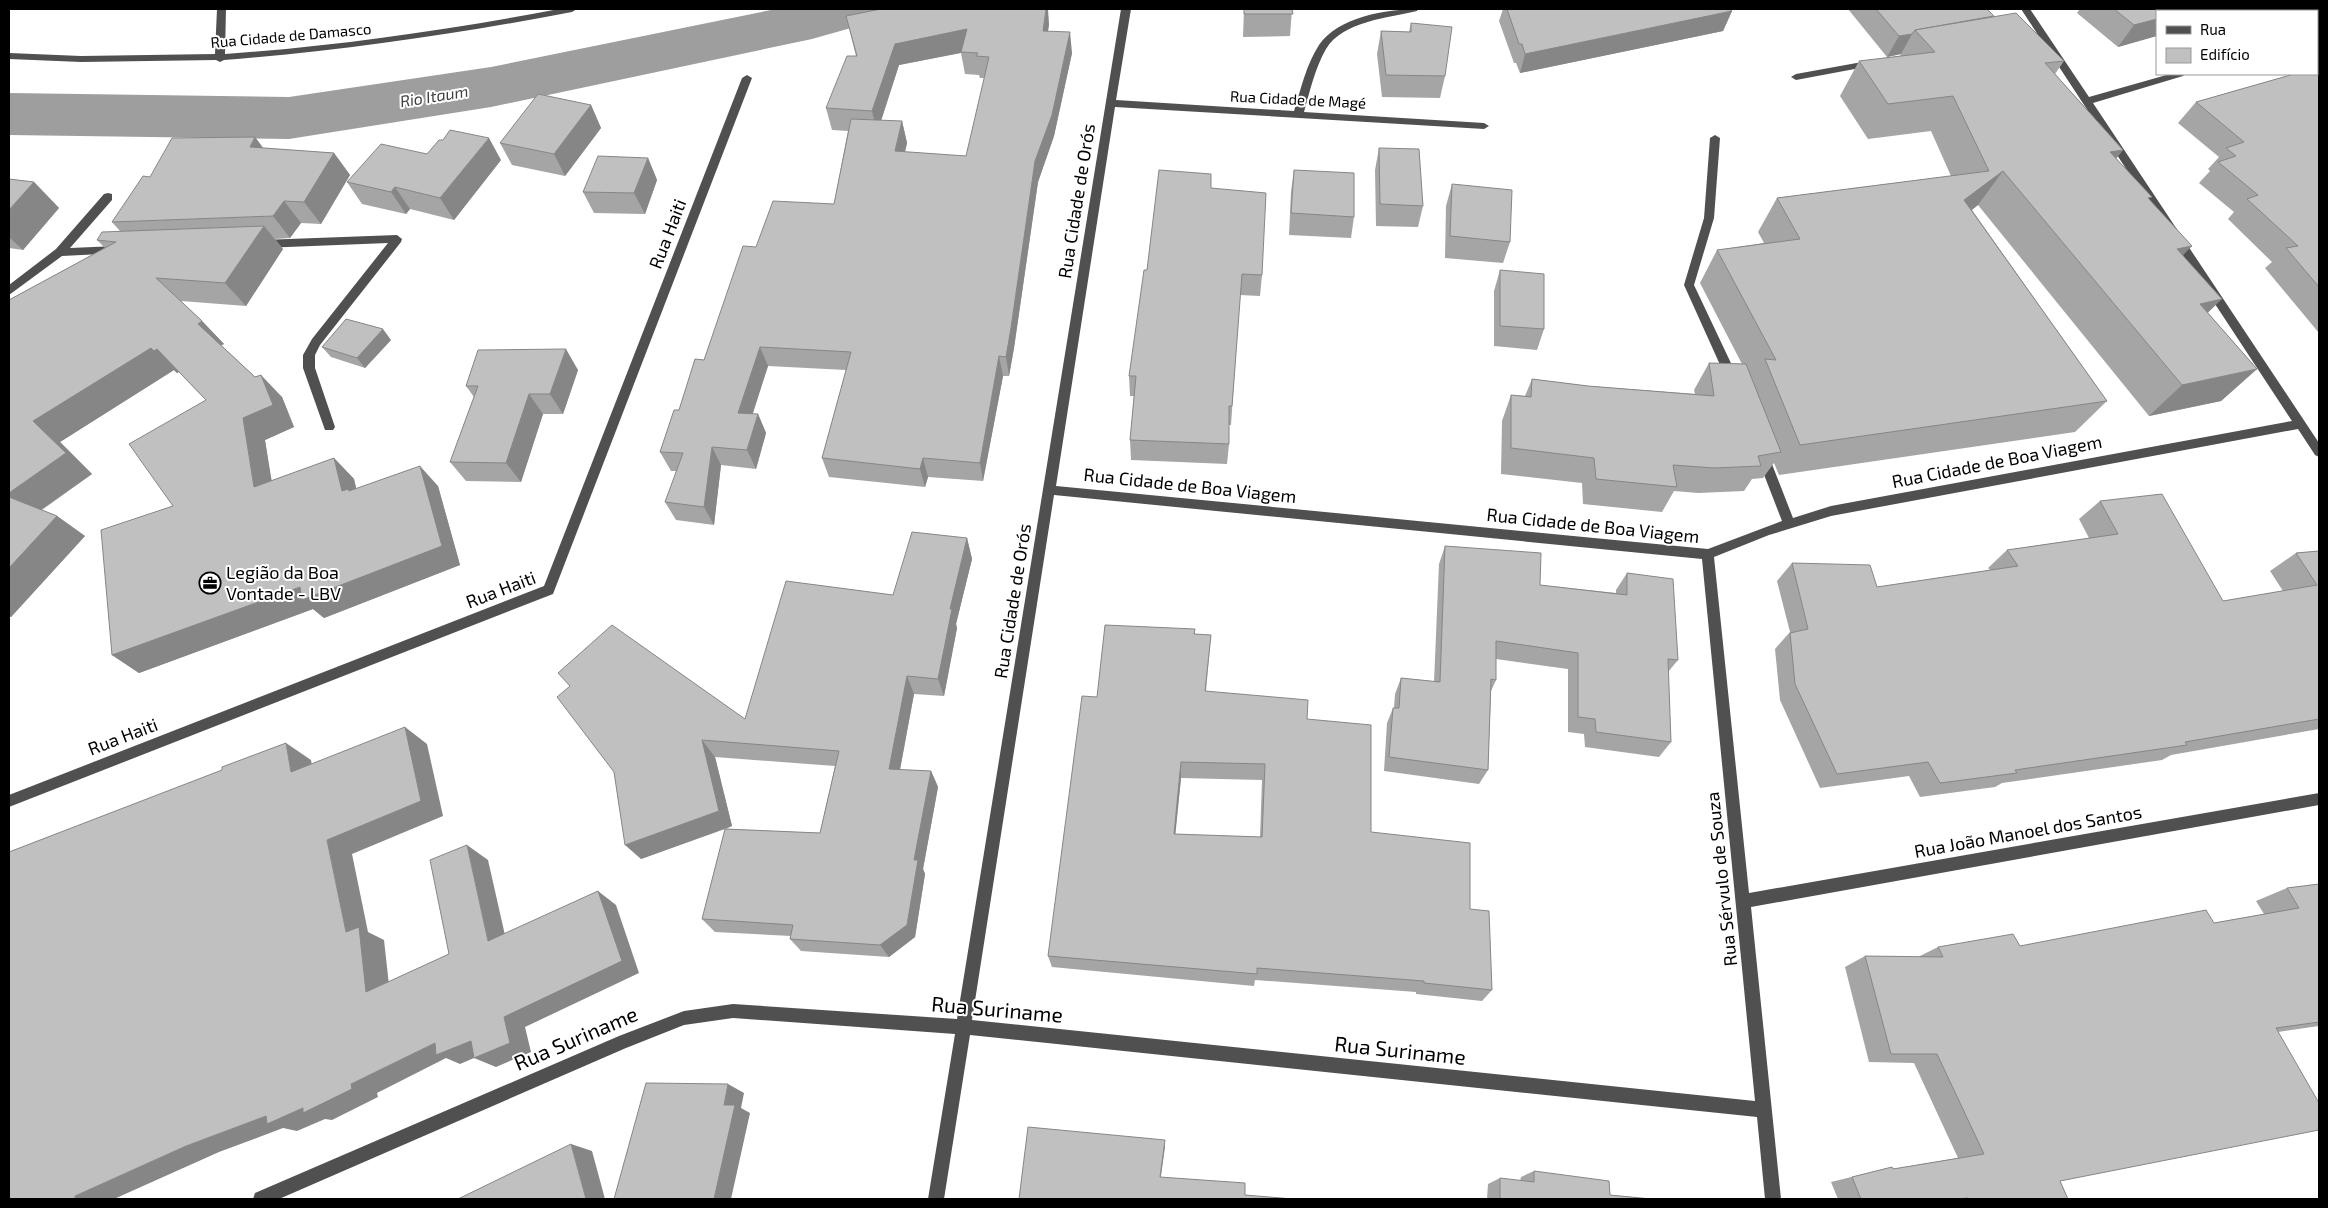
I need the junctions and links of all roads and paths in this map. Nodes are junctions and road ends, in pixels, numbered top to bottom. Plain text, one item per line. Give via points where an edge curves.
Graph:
1 (222, 9) edge
2 (572, 9) edge
3 (1126, 9) edge
4 (1414, 9) edge
5 (2026, 9) edge
6 (9, 56) edge
7 (220, 59) junction
8 (1881, 62) edge
9 (2177, 75) edge
10 (1796, 76) dead end
11 (747, 78) dead end
12 (2087, 101) junction
13 (1110, 104) junction
14 (1298, 115) junction
15 (1484, 126) dead end
16 (1715, 138) dead end
17 (108, 197) dead end
18 (248, 244) edge
19 (129, 249) edge
20 (60, 252) junction
21 (9, 290) edge
22 (1736, 387) edge
23 (2300, 424) junction
24 (329, 427) dead end
25 (1758, 442) edge
26 (2319, 452) edge
27 (1049, 490) junction
28 (1788, 524) junction
29 (1708, 554) junction
30 (2319, 799) edge
31 (9, 801) edge
32 (1743, 901) junction
33 (963, 1027) junction
34 (1764, 1110) junction
35 (261, 1199) edge
36 (936, 1199) edge
37 (1773, 1199) edge

1 - 7 street
2 - 7 street, Rua Cidade de Damasco via 392,42
3 - 13 street, Rua Cidade de Orós
4 - 14 street via 1368,20 1328,40 1318,58
5 - 12 street via 2038,35
6 - 7 street, Rua Cidade de Damasco via 63,60
8 - 10 street
9 - 12 street
11 - 31 street, Rua Haiti via 549,590
12 - 23 street
13 - 14 street, Rua Cidade de Magé
13 - 27 street, Rua Cidade de Orós
14 - 15 street, Rua Cidade de Magé
16 - 22 street via 1709,218 1688,285
17 - 20 street
18 - 24 street via 397,238 309,355 309,368
19 - 20 street
20 - 21 street
23 - 26 street
23 - 28 street, Rua Cidade de Boa Viagem via 1831,511
25 - 28 street
27 - 29 street, Rua Cidade de Boa Viagem
27 - 33 street, Rua Cidade de Orós
28 - 29 street, Rua Cidade de Boa Viagem
29 - 32 street, Rua Sérvulo de Souza
30 - 32 street, Rua João Manoel dos Santos
32 - 34 street, Rua Sérvulo de Souza
33 - 34 street, Rua Suriname
33 - 35 street, Rua Suriname via 732,1011 684,1018
33 - 36 street, Rua Cidade de Orós
34 - 37 street, Rua Sérvulo de Souza

